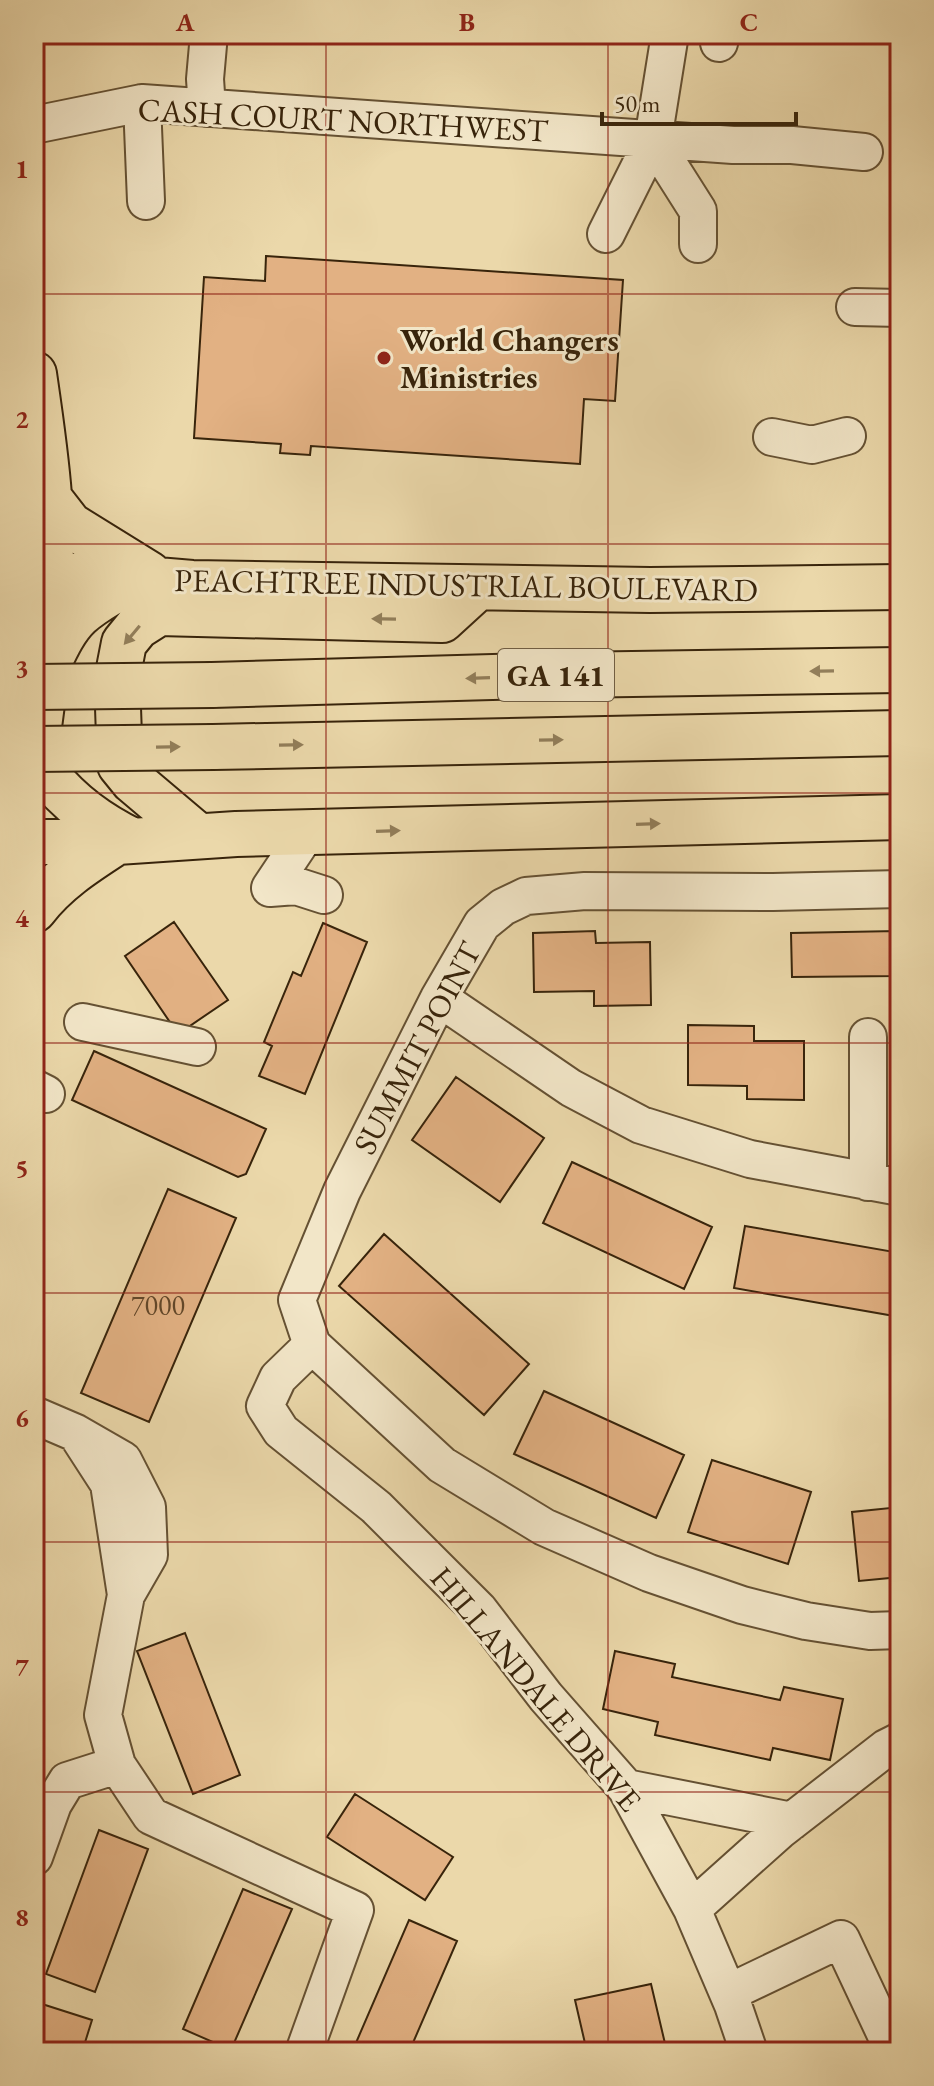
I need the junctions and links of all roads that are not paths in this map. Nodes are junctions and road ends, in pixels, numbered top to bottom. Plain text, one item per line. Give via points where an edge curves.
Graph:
1 (209, 34) edge
2 (670, 34) edge
3 (142, 103) junction
4 (207, 108) junction
5 (34, 125) edge
6 (653, 140) junction
7 (864, 152) dead end
8 (146, 201) dead end
9 (606, 234) dead end
10 (698, 244) dead end
11 (855, 307) dead end
12 (900, 308) edge
13 (34, 374) edge
14 (847, 436) dead end
15 (772, 437) dead end
16 (49, 498) junction
17 (42, 575) edge
18 (147, 579) junction
19 (900, 587) edge
20 (477, 588) junction
21 (900, 670) edge
22 (38, 685) edge
23 (900, 733) edge
24 (34, 755) edge
25 (900, 817) edge
26 (310, 833) junction
27 (217, 835) junction
28 (34, 842) edge
29 (125, 842) junction
30 (270, 888) junction
31 (900, 889) edge
32 (324, 895) dead end
33 (34, 910) edge
34 (439, 998) junction
35 (83, 1022) dead end
36 (868, 1037) dead end
37 (197, 1047) dead end
38 (884, 1184) edge
39 (312, 1345) junction
40 (34, 1415) edge
41 (900, 1630) edge
42 (900, 1741) edge
43 (117, 1765) junction
44 (626, 1788) junction
45 (792, 1821) junction
46 (34, 1857) edge
47 (692, 1909) junction
48 (728, 1993) junction
49 (304, 2052) edge
50 (749, 2052) edge
51 (894, 2052) edge

1 - 4 street
2 - 6 street
3 - 4 street, CASH COURT NORTHWEST
3 - 5 street, CASH COURT NORTHWEST
3 - 8 street
4 - 6 street, CASH COURT NORTHWEST
6 - 7 street, CASH COURT NORTHWEST
6 - 9 street
6 - 10 street via 698,211
11 - 12 street
13 - 16 main road
14 - 15 street via 812,445
16 - 17 main road
16 - 18 main road via 70,525
17 - 18 main road, PEACHTREE INDUSTRIAL BOULEVARD via 119,572
17 - 22 main road
18 - 20 main road, PEACHTREE INDUSTRIAL BOULEVARD
18 - 22 main road via 76,617
19 - 20 main road, PEACHTREE INDUSTRIAL BOULEVARD
20 -> 27 main road via 442,620 159,613 137,627 124,643 117,679 120,765 133,781
21 -> 22 main road, GA 141, bridge
22 - 24 main road
24 -> 23 main road, GA 141, bridge
24 - 29 main road via 56,786
26 -> 25 main road
26 - 27 main road
26 - 30 street
27 - 29 main road
27 - 30 street via 250,852
28 - 29 main road
29 - 33 main road via 69,874
30 - 32 street via 296,886
31 - 34 street, SUMMIT POINT via 526,896 482,924
34 - 38 street via 571,1088 641,1125 750,1159
34 - 39 street, SUMMIT POINT via 342,1191 297,1300
35 - 37 street
36 - 38 street
39 - 41 street via 442,1465 544,1527 649,1573 742,1605 806,1621
39 - 44 street, HILLANDALE DRIVE via 278,1378 265,1406 281,1431 376,1507 479,1610
40 - 43 street via 123,1460 147,1507 149,1555 126,1595 103,1715
42 - 45 street
43 - 46 street via 67,1781
43 - 49 street via 151,1816 355,1910
44 - 45 street
44 - 47 street, HILLANDALE DRIVE
45 - 47 street
47 - 48 street, HILLANDALE DRIVE
48 - 50 street, HILLANDALE DRIVE
48 - 51 street via 841,1939

